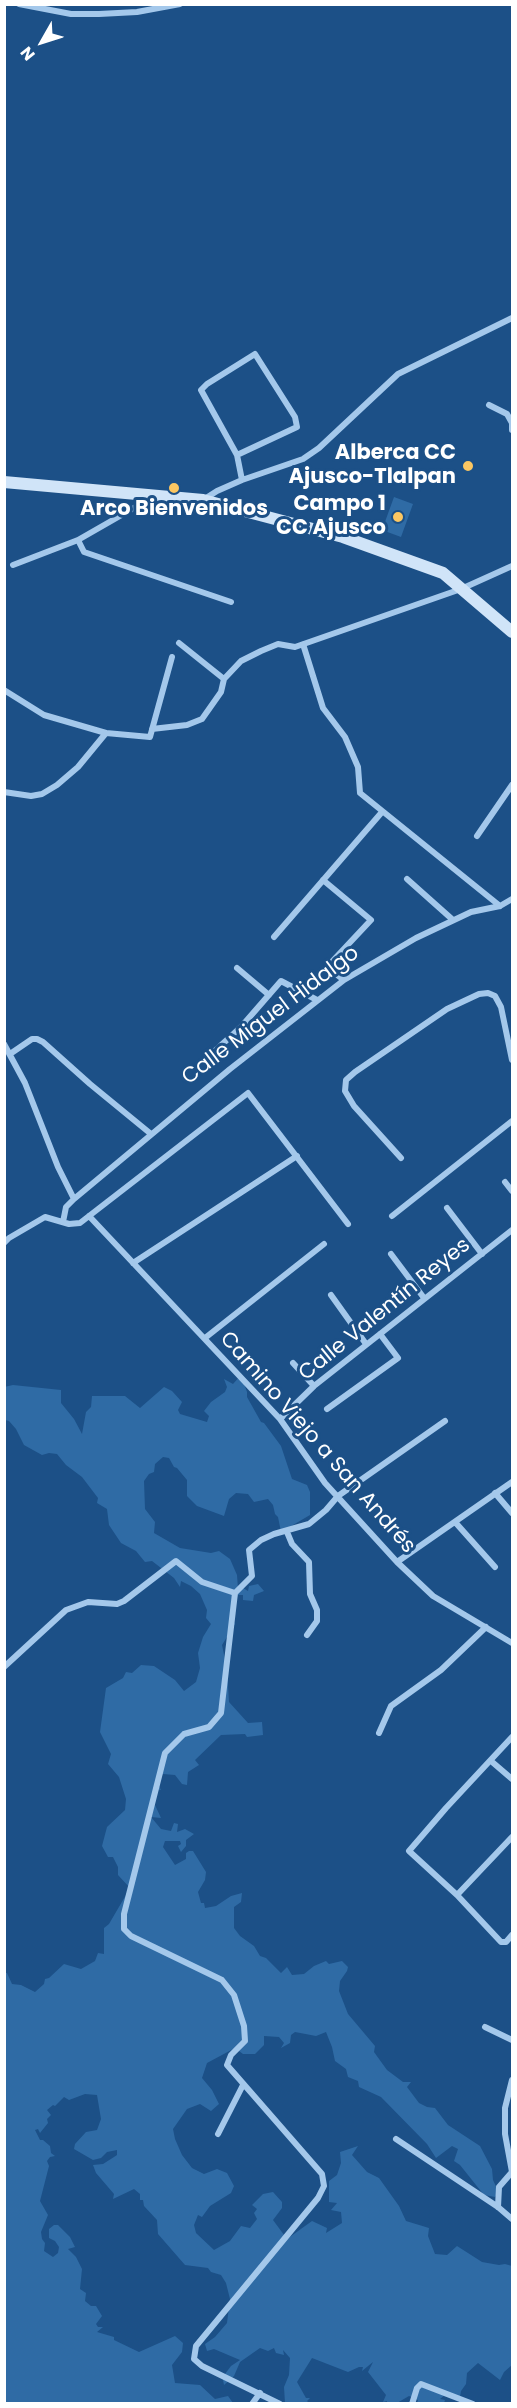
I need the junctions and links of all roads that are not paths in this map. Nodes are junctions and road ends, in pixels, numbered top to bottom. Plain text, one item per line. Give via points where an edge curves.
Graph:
1 (19, 4) edge
2 (180, 4) edge
3 (513, 318) edge
4 (489, 405) dead end
5 (513, 430) edge
6 (237, 455) junction
7 (242, 480) junction
8 (4, 482) edge
9 (155, 496) junction
10 (203, 500) junction
11 (78, 540) junction
12 (13, 565) dead end
13 (513, 567) edge
14 (461, 589) junction
15 (231, 602) dead end
16 (513, 632) edge
17 (179, 643) dead end
18 (303, 644) junction
19 (172, 657) dead end
20 (224, 679) junction
21 (4, 690) edge
22 (152, 729) junction
23 (106, 733) junction
24 (513, 786) edge
25 (4, 792) edge
26 (382, 812) junction
27 (477, 836) dead end
28 (407, 879) dead end
29 (323, 880) junction
30 (513, 899) edge
31 (500, 906) junction
32 (453, 921) junction
33 (274, 937) dead end
34 (237, 968) dead end
35 (344, 980) junction
36 (269, 995) junction
37 (317, 1000) junction
38 (4, 1044) edge
39 (10, 1054) junction
40 (206, 1059) dead end
41 (513, 1060) edge
42 (513, 1121) edge
43 (151, 1134) junction
44 (297, 1156) junction
45 (401, 1158) dead end
46 (505, 1182) dead end
47 (513, 1191) edge
48 (74, 1199) junction
49 (447, 1208) dead end
50 (89, 1216) junction
51 (392, 1216) dead end
52 (63, 1222) junction
53 (348, 1224) dead end
54 (513, 1230) edge
55 (4, 1243) edge
56 (324, 1244) dead end
57 (391, 1254) dead end
58 (482, 1254) junction
59 (133, 1263) junction
60 (331, 1295) dead end
61 (424, 1298) junction
62 (380, 1334) junction
63 (205, 1338) junction
64 (366, 1344) junction
65 (293, 1363) dead end
66 (314, 1386) junction
67 (327, 1408) dead end
68 (280, 1419) junction
69 (445, 1421) dead end
70 (512, 1482) edge
71 (495, 1493) junction
72 (338, 1496) junction
73 (513, 1513) edge
74 (455, 1522) junction
75 (287, 1532) junction
76 (397, 1562) junction
77 (495, 1567) dead end
78 (235, 1593) junction
79 (486, 1627) junction
80 (307, 1635) dead end
81 (513, 1643) edge
82 (4, 1667) edge
83 (379, 1733) dead end
84 (513, 1737) edge
85 (491, 1761) junction
86 (513, 1779) edge
87 (513, 1837) edge
88 (457, 1895) junction
89 (513, 1935) edge
90 (485, 2027) dead end
91 (513, 2040) edge
92 (513, 2080) edge
93 (243, 2085) junction
94 (218, 2134) dead end
95 (396, 2139) dead end
96 (498, 2207) junction
97 (513, 2220) edge
98 (260, 2393) junction
99 (252, 2403) edge
100 (280, 2403) edge
101 (412, 2403) edge
102 (473, 2403) edge

1 - 2 street via 71,14 104,14
3 - 7 street via 398,374 303,459
4 - 5 street via 507,414
6 - 6 street via 201,390 255,354 295,417 297,427
6 - 7 street
7 - 10 street
8 - 9 main road
9 - 10 main road
9 - 11 street
10 - 14 main road via 343,537 443,573
11 - 12 street
11 - 15 street via 84,552
13 - 14 street
14 - 16 main road
14 - 18 street
17 - 20 street
18 - 20 street via 278,644 241,661
18 - 26 street via 323,708 345,738 358,767 360,794
19 - 22 street
20 - 22 street via 221,692 202,719
21 - 23 street via 44,715
22 - 23 street via 150,737
23 - 25 street via 78,767 42,794
24 - 27 street
26 - 29 street
26 - 31 street
28 - 32 street
29 - 33 street
29 - 35 street via 371,921 327,967
30 - 31 street, Calle Miguel Hidalgo
31 - 32 street, Calle Miguel Hidalgo via 471,912
32 - 35 street, Calle Miguel Hidalgo via 396,948
34 - 36 street
35 - 37 street, Calle Miguel Hidalgo
36 - 37 street via 281,981
36 - 40 street
37 - 43 street, Calle Miguel Hidalgo
38 - 39 street
39 - 43 street via 32,1039 43,1042
39 - 48 street
41 - 45 street via 501,1007 495,996 488,993 447,1009 355,1072 346,1080 345,1091
42 - 51 street
43 - 48 street, Calle Miguel Hidalgo
44 - 50 street via 248,1093
44 - 53 street
44 - 59 street
46 - 47 street
48 - 52 street via 66,1207
49 - 58 street
50 - 52 street via 80,1222
50 - 59 street, Camino Viejo a San Andrés
52 - 55 street via 45,1218
54 - 58 street, Calle Valentín Reyes
56 - 63 street
57 - 61 street
58 - 61 street, Calle Valentín Reyes
59 - 63 street, Camino Viejo a San Andrés
60 - 64 street
61 - 62 street, Calle Valentín Reyes
62 - 64 street, Calle Valentín Reyes
62 - 67 street via 398,1358
63 - 68 street, Camino Viejo a San Andrés
64 - 66 street, Calle Valentín Reyes
65 - 66 street
66 - 68 street, Calle Valentín Reyes
68 - 72 street, Camino Viejo a San Andrés
69 - 72 street
70 - 71 street
71 - 73 street
71 - 74 street
72 - 75 street via 309,1524
72 - 76 street, Camino Viejo a San Andrés
74 - 76 street
74 - 77 street
75 - 78 street via 261,1540 249,1550 252,1576
75 - 80 street via 292,1544 309,1562 310,1594 317,1621
76 - 79 street, Camino Viejo a San Andrés via 434,1596
78 - 82 street via 202,1582 176,1561 124,1601 88,1602 66,1610
78 - 93 street via 221,1713 208,1726 184,1734 165,1753 124,1914 124,1929 222,1980 234,1995 244,2026 244,2041 227,2065
79 - 81 street, Camino Viejo a San Andrés
79 - 83 street via 441,1670 392,1706
84 - 85 street
85 - 86 street
85 - 88 street via 409,1851
87 - 88 street
88 - 89 street via 504,1943
90 - 91 street
92 - 96 street via 505,2108 512,2172 499,2187
93 - 94 street
93 - 98 street via 322,2174 324,2186 196,2346 194,2360 202,2366
95 - 96 street
96 - 97 street
98 - 99 street
98 - 100 street
101 - 102 street via 421,2384

